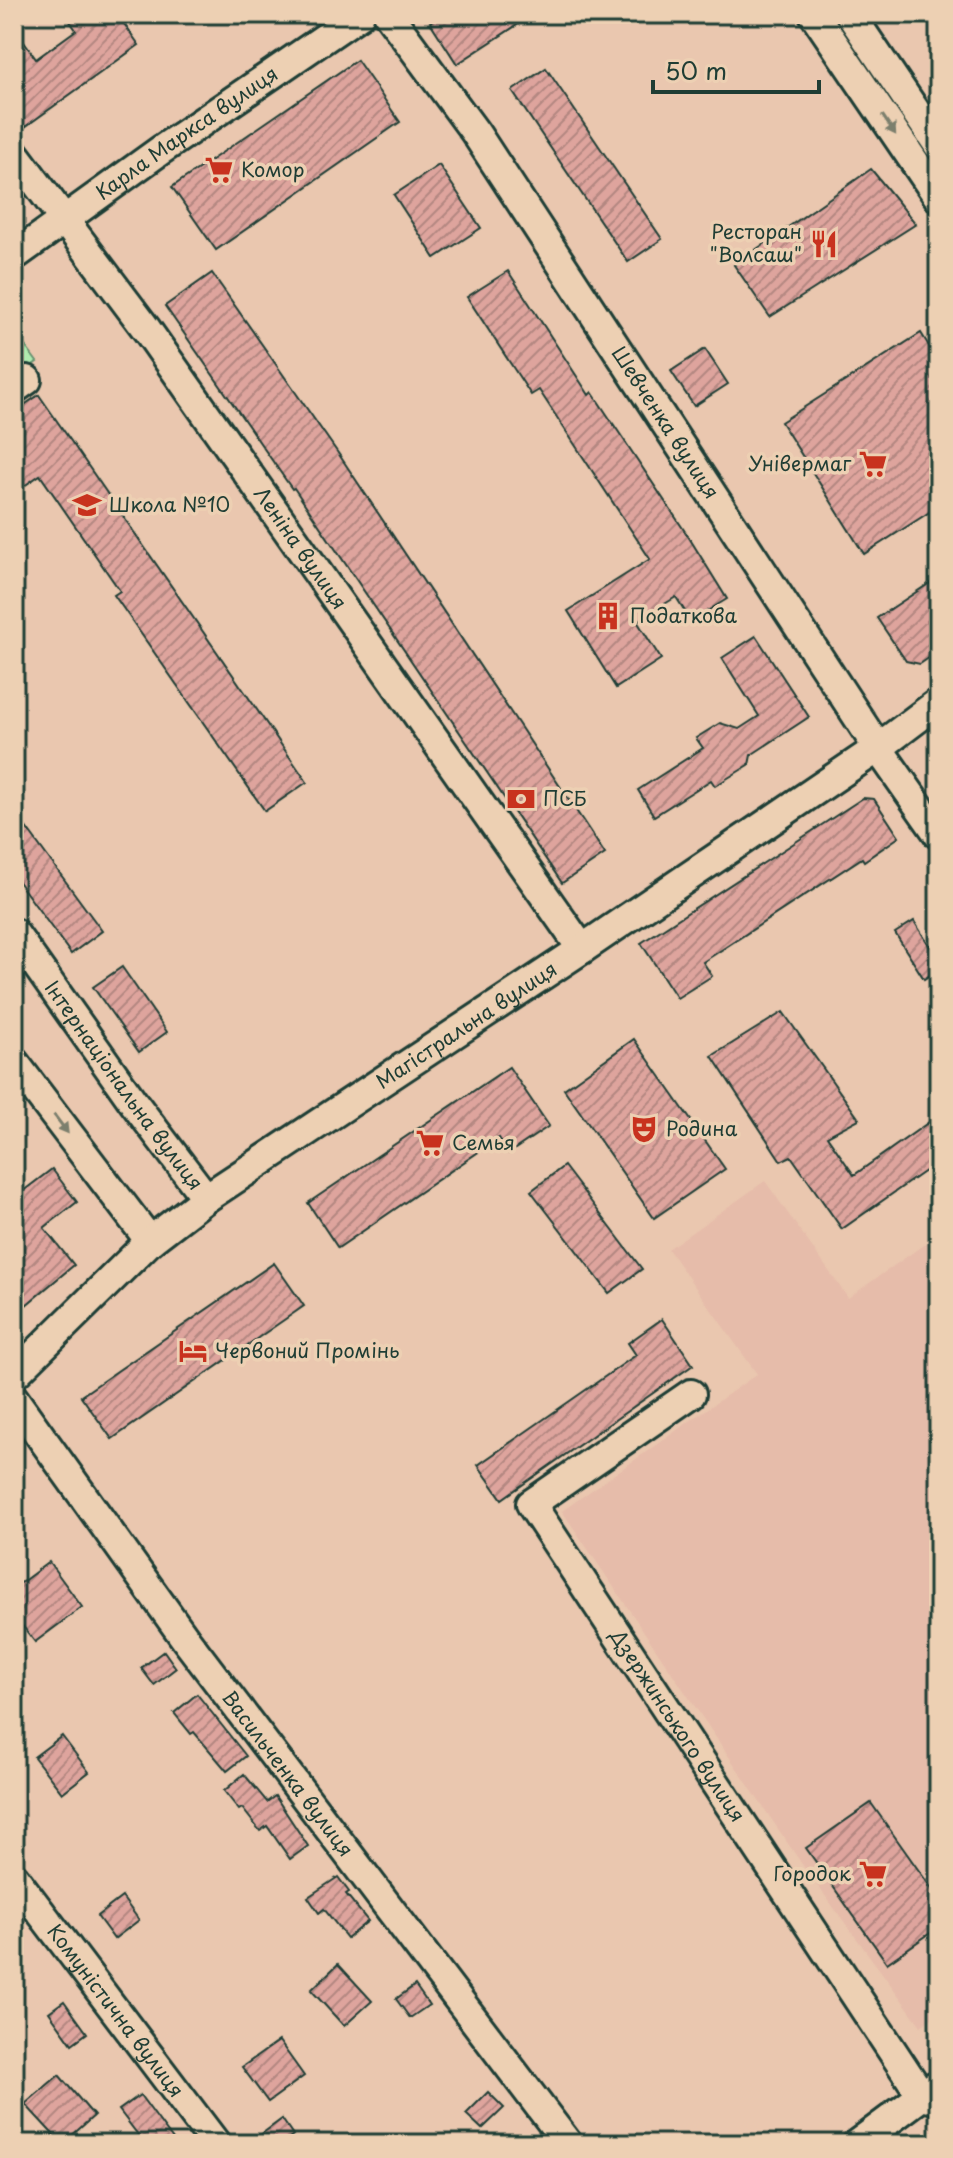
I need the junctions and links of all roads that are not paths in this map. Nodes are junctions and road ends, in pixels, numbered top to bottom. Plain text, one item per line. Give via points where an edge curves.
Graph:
1 (360, 14) edge
2 (388, 14) edge
3 (814, 14) edge
4 (850, 14) edge
5 (939, 146) edge
6 (14, 153) edge
7 (939, 198) edge
8 (63, 220) junction
9 (14, 256) edge
10 (939, 702) edge
11 (878, 748) junction
12 (939, 835) edge
13 (14, 933) edge
14 (582, 949) junction
15 (14, 1062) edge
16 (206, 1198) junction
17 (150, 1241) junction
18 (14, 1375) edge
19 (691, 1394) dead end
20 (14, 1399) edge
21 (14, 1877) edge
22 (933, 2093) edge
23 (216, 2144) edge
24 (568, 2144) edge
25 (857, 2144) edge

1 - 8 street, Карла Маркса вулиця
2 - 11 street, Шевченка вулиця via 475,132
3 -> 7 street
4 - 5 street
6 - 8 street, Леніна вулиця
8 - 9 street, Карла Маркса вулиця
8 - 14 street, Леніна вулиця via 147,330
10 - 11 street, Магістральна вулиця
11 - 12 street, Шевченка вулиця
11 - 14 street, Магістральна вулиця
13 - 16 street, Інтернаціональна вулиця
14 - 16 street, Магістральна вулиця
15 -> 17 street
16 - 17 street, Магістральна вулиця
17 - 18 street, Магістральна вулиця
19 - 22 street, Дзержинського вулиця via 531,1504
20 - 24 street, Васильченка вулиця via 187,1641
21 - 23 street, Комуністична вулиця
22 - 25 street

